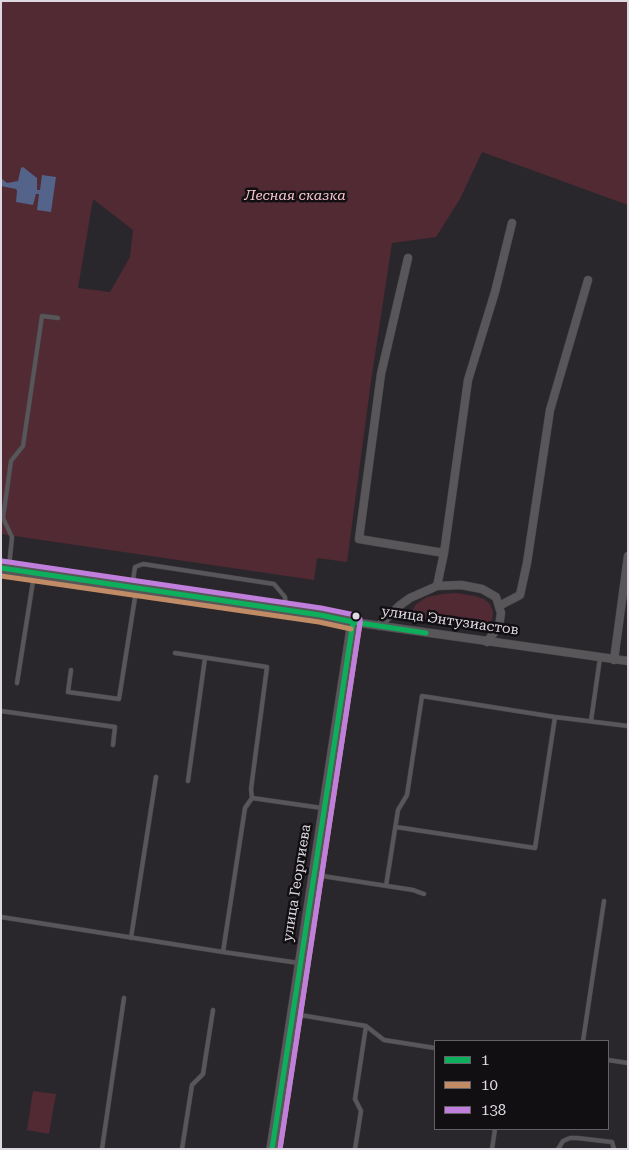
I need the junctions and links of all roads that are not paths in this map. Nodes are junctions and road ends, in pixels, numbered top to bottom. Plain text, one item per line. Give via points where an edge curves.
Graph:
1 (512, 222) dead end
2 (408, 258) dead end
3 (588, 280) dead end
4 (58, 318) dead end
5 (444, 553) junction
6 (628, 556) edge
7 (5, 568) edge
8 (34, 573) junction
9 (437, 586) junction
10 (134, 588) junction
11 (499, 606) junction
12 (286, 609) junction
13 (353, 622) junction
14 (379, 626) junction
15 (487, 642) junction
16 (175, 653) dead end
17 (206, 658) junction
18 (600, 658) junction
19 (614, 660) junction
20 (628, 662) edge
21 (71, 670) dead end
22 (17, 683) dead end
23 (1, 712) edge
24 (555, 717) junction
25 (591, 721) junction
26 (628, 726) edge
27 (113, 745) dead end
28 (156, 777) dead end
29 (188, 781) dead end
30 (252, 798) junction
31 (324, 808) junction
32 (396, 827) junction
33 (314, 875) junction
34 (386, 886) junction
35 (424, 894) dead end
36 (604, 901) dead end
37 (1, 917) edge
38 (131, 938) junction
39 (223, 952) junction
40 (299, 963) junction
41 (124, 998) dead end
42 (213, 1010) dead end
43 (292, 1014) junction
44 (366, 1026) junction
45 (582, 1040) edge
46 (434, 1048) edge
47 (609, 1060) edge
48 (628, 1063) edge
49 (495, 1130) edge
50 (102, 1149) edge
51 (182, 1149) edge
52 (272, 1149) edge
53 (355, 1149) edge
54 (492, 1149) edge
55 (558, 1149) edge
56 (614, 1149) edge

1 - 5 street via 468,380
2 - 5 street via 380,374 359,539
3 - 11 street via 550,410 520,595
4 - 7 lane via 42,316 23,446 11,461 3,518 12,537
5 - 9 street
6 - 19 street
7 - 8 street, улица Энтузиастов
8 - 10 street, улица Энтузиастов
8 - 22 lane
9 - 11 street via 461,585 482,589 496,597
9 - 14 street via 404,602
10 - 12 street, улица Энтузиастов
10 - 12 lane via 135,567 143,564 274,584 285,597
10 - 21 lane via 119,699 68,692
11 - 15 street via 499,626
12 - 13 street, улица Энтузиастов
13 - 14 street, улица Энтузиастов
13 - 31 street, улица Георгиева
14 - 15 street, улица Энтузиастов
15 - 18 street, улица Энтузиастов
16 - 17 lane
17 - 29 lane
17 - 30 lane via 267,667
18 - 19 street, улица Энтузиастов
18 - 25 lane
19 - 20 street, улица Энтузиастов
23 - 27 lane via 115,727
24 - 25 lane
24 - 32 lane via 422,696 407,795 398,810
24 - 32 lane via 535,848
25 - 26 lane
28 - 38 lane
30 - 31 lane
30 - 39 lane via 245,808
31 - 33 street, улица Георгиева
32 - 34 lane
33 - 34 lane
33 - 40 street, улица Георгиева
34 - 35 lane
36 - 45 lane
37 - 38 lane
38 - 39 lane
39 - 40 lane
40 - 43 street, улица Георгиева
41 - 50 lane
42 - 51 lane via 203,1074 192,1084
43 - 44 lane
43 - 52 street, улица Георгиева
44 - 46 lane via 384,1040
44 - 53 lane via 355,1099 361,1111
47 - 48 lane
49 - 54 lane
55 - 56 lane via 563,1141 577,1138 612,1142

